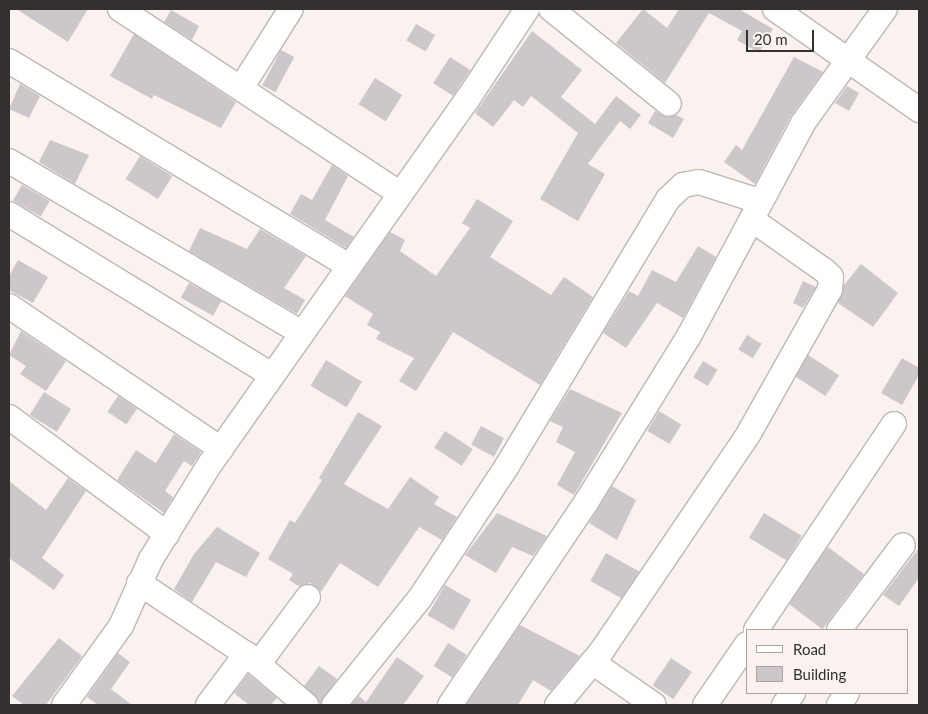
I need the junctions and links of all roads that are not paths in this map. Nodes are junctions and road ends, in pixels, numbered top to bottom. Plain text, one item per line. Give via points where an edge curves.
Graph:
1 (120, 9) edge
2 (290, 9) edge
3 (527, 9) edge
4 (551, 9) edge
5 (774, 9) edge
6 (885, 9) edge
7 (9, 61) edge
8 (849, 62) junction
9 (241, 88) junction
10 (669, 104) dead end
11 (919, 110) edge
12 (9, 161) edge
13 (401, 194) junction
14 (755, 210) junction
15 (9, 214) edge
16 (347, 265) junction
17 (9, 306) edge
18 (301, 332) junction
19 (272, 375) junction
20 (9, 417) edge
21 (894, 424) dead end
22 (221, 449) junction
23 (167, 534) junction
24 (903, 544) dead end
25 (139, 583) junction
26 (308, 597) dead end
27 (757, 629) edge
28 (840, 629) edge
29 (746, 645) edge
30 (253, 659) junction
31 (592, 662) junction
32 (792, 694) edge
33 (846, 694) edge
34 (64, 705) edge
35 (208, 705) edge
36 (306, 705) edge
37 (334, 705) edge
38 (450, 705) edge
39 (557, 705) edge
40 (654, 705) edge
41 (705, 705) edge
42 (784, 705) edge
43 (839, 705) edge

1 - 9 street
2 - 9 street
3 - 13 street
4 - 10 street
5 - 8 street
6 - 8 street
7 - 16 street
8 - 11 street
8 - 14 street via 803,123
9 - 13 street
12 - 18 street
13 - 16 street
14 - 31 street via 830,276 830,289 748,433
14 - 37 street via 699,182 683,185 668,199 507,466 420,598
14 - 38 street via 688,336 587,501
15 - 19 street
16 - 18 street
17 - 22 street
18 - 19 street
19 - 22 street
20 - 23 street
21 - 27 street
22 - 23 street
23 - 25 street
24 - 28 street
25 - 30 street
25 - 34 street via 121,626
26 - 30 street
29 - 41 street
30 - 35 street
30 - 36 street
31 - 39 street
31 - 40 street
32 - 42 street
33 - 43 street

